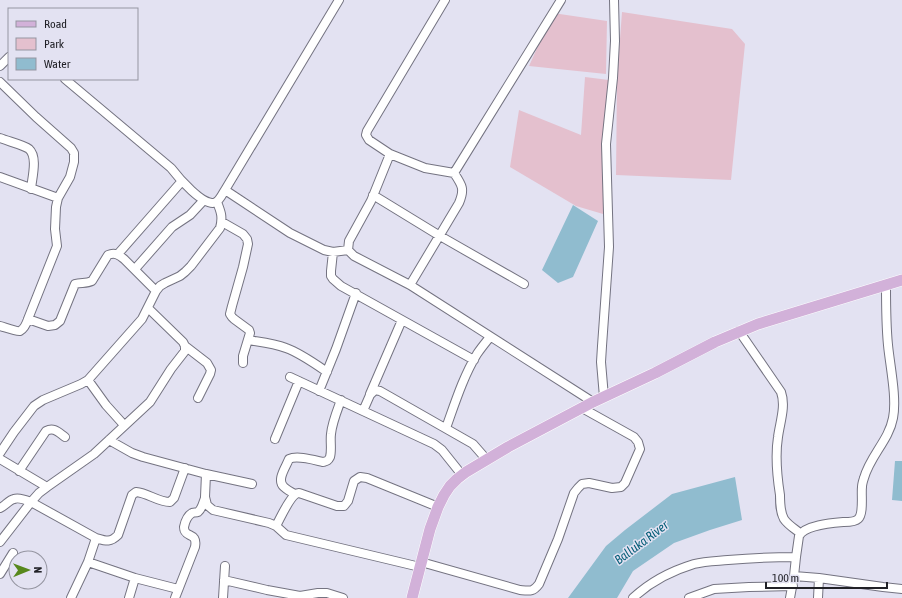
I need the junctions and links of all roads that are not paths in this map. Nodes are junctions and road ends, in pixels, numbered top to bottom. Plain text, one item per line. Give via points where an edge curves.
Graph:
1 (339, 0) edge
2 (445, 0) edge
3 (561, 0) edge
4 (614, 0) edge
5 (8, 58) edge
6 (0, 66) edge
7 (66, 80) edge
8 (0, 82) edge
9 (0, 138) edge
10 (390, 154) junction
11 (454, 173) junction
12 (0, 177) edge
13 (182, 181) junction
14 (31, 189) junction
15 (225, 190) junction
16 (373, 195) junction
17 (58, 198) junction
18 (203, 201) junction
19 (217, 202) junction
20 (222, 222) junction
21 (440, 236) junction
22 (348, 250) junction
23 (333, 252) junction
24 (118, 254) junction
25 (134, 269) junction
26 (902, 280) edge
27 (524, 284) dead end
28 (410, 285) junction
29 (886, 285) junction
30 (156, 291) junction
31 (356, 293) junction
32 (148, 308) junction
33 (28, 319) junction
34 (402, 320) junction
35 (0, 326) edge
36 (739, 331) junction
37 (490, 336) junction
38 (248, 340) junction
39 (185, 346) junction
40 (474, 360) junction
41 (243, 363) dead end
42 (327, 372) junction
43 (290, 377) dead end
44 (88, 380) junction
45 (299, 381) junction
46 (320, 391) junction
47 (370, 395) junction
48 (604, 397) junction
49 (198, 398) dead end
50 (341, 400) junction
51 (593, 402) junction
52 (582, 408) junction
53 (363, 411) junction
54 (124, 426) junction
55 (446, 428) junction
56 (65, 437) dead end
57 (275, 439) dead end
58 (109, 440) junction
59 (0, 453) edge
60 (0, 459) edge
61 (487, 460) junction
62 (185, 468) junction
63 (19, 470) junction
64 (206, 474) junction
65 (462, 475) junction
66 (252, 484) dead end
67 (47, 486) junction
68 (295, 494) junction
69 (205, 497) junction
70 (31, 502) junction
71 (438, 507) junction
72 (0, 508) edge
73 (276, 526) junction
74 (800, 533) junction
75 (96, 538) junction
76 (0, 542) edge
77 (796, 557) junction
78 (8, 561) edge
79 (88, 562) junction
80 (421, 564) junction
81 (225, 566) dead end
82 (795, 572) junction
83 (0, 574) edge
84 (135, 578) junction
85 (819, 578) junction
86 (224, 580) junction
87 (793, 586) junction
88 (178, 589) junction
89 (902, 589) edge
90 (71, 598) edge
91 (129, 598) edge
92 (175, 598) edge
93 (223, 598) edge
94 (343, 598) edge
95 (412, 598) edge
96 (633, 598) edge
97 (690, 598) edge
98 (790, 598) edge
99 (818, 598) edge

1 - 15 street
2 - 10 street via 367,131 369,140
3 - 11 street
4 - 48 street via 613,78 606,144 608,247 601,362
5 - 6 street
7 - 13 street
8 - 17 street via 74,153 70,177
9 - 14 street via 29,149 33,154 35,161
10 - 11 street via 425,168
10 - 16 street
11 - 21 street via 463,187 463,195
12 - 14 street
13 - 18 street
13 - 24 street
14 - 17 street
15 - 19 street
15 - 23 street via 290,233
16 - 21 street
16 - 22 street via 349,241
17 - 33 street via 55,229 57,246
18 - 19 street via 212,204
18 - 25 street via 172,227
19 - 20 street
20 - 30 street via 191,266
20 - 38 street via 244,234 247,239 243,267 230,314 250,332
21 - 27 street
21 - 28 street
22 - 23 street
22 - 28 street via 354,256
23 - 31 street via 333,279
24 - 25 street
24 - 33 street via 108,255 92,281 75,284 60,321 55,325 48,326
25 - 30 street
26 - 29 main road
28 - 37 street
29 - 36 main road
29 - 74 street via 893,416 890,429 869,464 865,476 861,515 854,521 830,524
30 - 32 street
31 - 34 street
31 - 42 street
32 - 39 street via 184,342
32 - 44 street via 142,320
33 - 35 street via 20,331
34 - 40 street
34 - 47 street
36 - 48 main road
36 - 74 street via 783,398 776,452 781,511 789,525
37 - 40 street
37 - 51 street
38 - 41 street
38 - 42 street via 286,348
39 - 49 street via 207,363 211,370
39 - 54 street via 185,351 150,402
40 - 55 street
42 - 46 street
43 - 45 street
44 - 54 street
44 - 59 street via 34,406
45 - 46 street
45 - 57 street
46 - 50 street
47 - 53 street
47 - 55 street via 375,390 380,391
48 - 51 main road
50 - 53 street
50 - 68 street via 333,424 328,460 323,462 289,459 281,482 282,486
51 - 52 main road
52 - 61 main road
52 - 80 street via 634,437 640,449 621,487 612,488 589,483 582,484 574,493 558,539 535,589 520,590
53 - 65 street via 434,444
54 - 58 street
55 - 61 street via 473,444
56 - 63 street via 54,429 46,431
58 - 62 street via 132,453
58 - 67 street via 94,454
60 - 63 street
61 - 65 main road
62 - 64 street
62 - 75 street via 174,498 170,502 136,492 132,495 118,535 113,540 106,541
63 - 67 street
64 - 66 street
64 - 69 street
65 - 71 main road via 444,495
67 - 70 street
68 - 71 street via 344,506 354,481 360,477
68 - 73 street
69 - 73 street via 208,506 213,510
69 - 88 street via 202,508 191,513 184,526 187,534 196,541
70 - 72 street via 21,498 14,499
70 - 75 street
70 - 76 street
71 - 80 main road
73 - 80 street via 286,535
74 - 77 street
75 - 79 street
77 - 82 street
77 - 96 street via 748,558 696,564 660,577
78 - 83 street
79 - 84 street
79 - 90 street
80 - 95 main road
81 - 86 street
82 - 85 street
82 - 87 street
84 - 88 street
84 - 91 street
85 - 89 street
85 - 99 street
86 - 93 street
86 - 94 street via 300,596 327,592
87 - 97 street via 714,589
87 - 98 street
88 - 92 street

